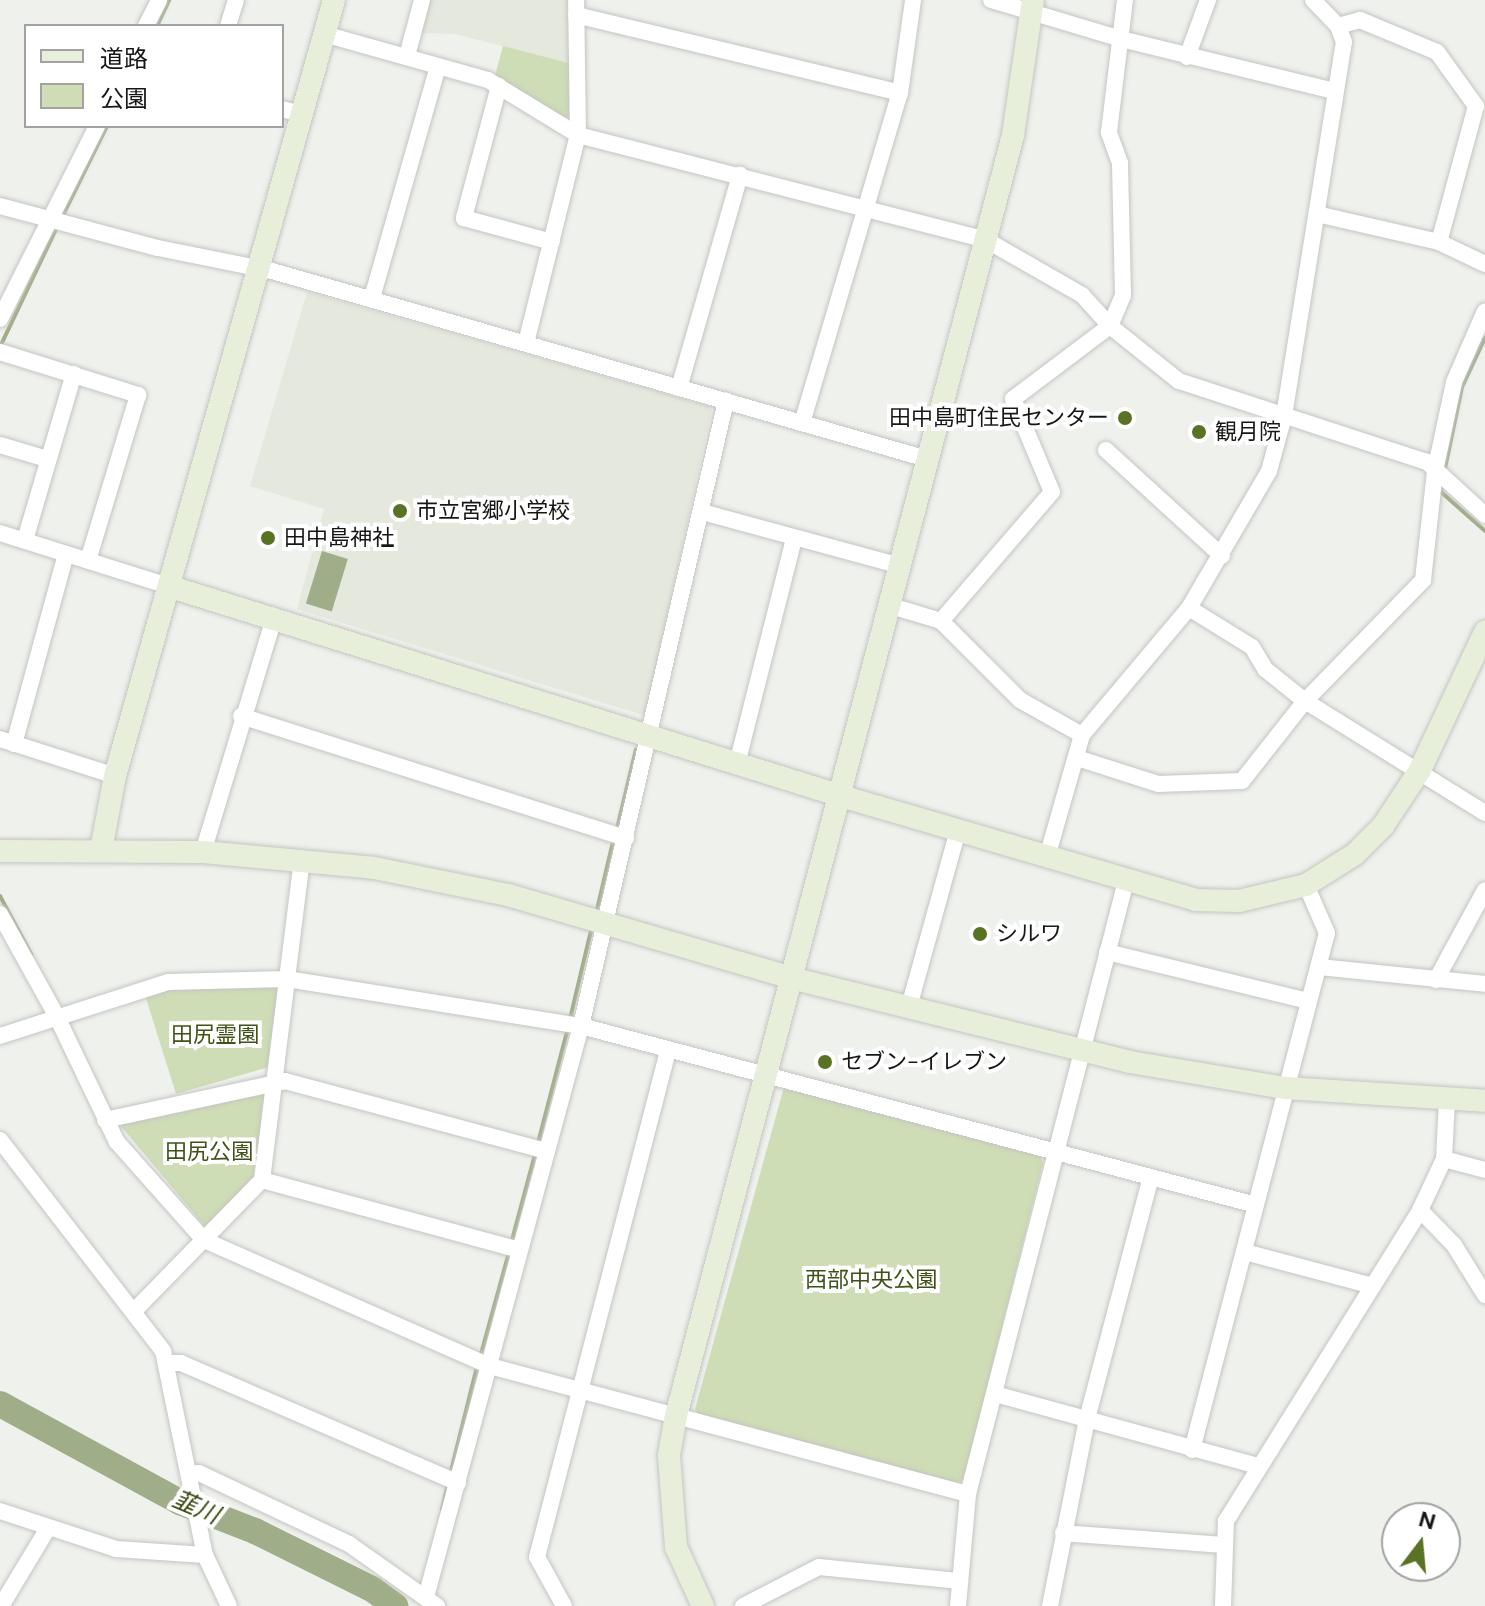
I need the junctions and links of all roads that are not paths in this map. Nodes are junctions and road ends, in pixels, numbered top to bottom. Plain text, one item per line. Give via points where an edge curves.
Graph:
1 (159, 0) edge
2 (236, 0) edge
3 (334, 0) edge
4 (422, 0) edge
5 (913, 0) edge
6 (991, 0) edge
7 (1125, 0) edge
8 (1208, 0) edge
9 (1313, 0) edge
10 (1033, 6) edge
11 (576, 8) edge
12 (147, 24) edge
13 (229, 24) edge
14 (1338, 26) junction
15 (324, 34) junction
16 (1121, 39) junction
17 (407, 56) junction
18 (1187, 57) junction
19 (438, 66) junction
20 (499, 86) junction
21 (1335, 91) junction
22 (900, 93) junction
23 (292, 111) edge
24 (96, 128) edge
25 (578, 135) junction
26 (740, 175) junction
27 (0, 206) edge
28 (868, 207) junction
29 (1317, 214) junction
30 (50, 220) junction
31 (986, 240) junction
32 (552, 242) junction
33 (1439, 242) junction
34 (1485, 264) edge
35 (260, 268) junction
36 (372, 298) junction
37 (1485, 311) edge
38 (0, 319) edge
39 (1110, 326) junction
40 (526, 343) junction
41 (0, 352) edge
42 (74, 374) junction
43 (679, 388) junction
44 (726, 401) junction
45 (1284, 416) junction
46 (802, 423) junction
47 (0, 445) edge
48 (1106, 450) dead end
49 (47, 459) junction
50 (927, 459) junction
51 (1435, 471) junction
52 (702, 512) junction
53 (1485, 515) edge
54 (0, 533) edge
55 (794, 538) junction
56 (25, 540) junction
57 (66, 554) junction
58 (1222, 556) junction
59 (88, 561) junction
60 (901, 566) junction
61 (171, 587) junction
62 (888, 605) junction
63 (1189, 608) junction
64 (274, 618) junction
65 (941, 621) junction
66 (1485, 632) edge
67 (1305, 701) junction
68 (241, 716) junction
69 (651, 735) junction
70 (1082, 735) junction
71 (7, 742) edge
72 (1077, 758) junction
73 (738, 760) junction
74 (1420, 770) junction
75 (115, 776) junction
76 (841, 796) junction
77 (1485, 813) edge
78 (958, 830) junction
79 (626, 838) junction
80 (101, 850) junction
81 (0, 851) edge
82 (203, 852) junction
83 (1047, 857) junction
84 (302, 858) junction
85 (1126, 881) junction
86 (1306, 885) junction
87 (1485, 890) edge
88 (0, 914) edge
89 (606, 923) junction
90 (1107, 952) junction
91 (1319, 967) junction
92 (791, 978) junction
93 (287, 979) junction
94 (1436, 980) junction
95 (1485, 984) edge
96 (1308, 1001) junction
97 (909, 1007) junction
98 (57, 1017) junction
99 (581, 1026) junction
100 (0, 1036) edge
101 (668, 1051) junction
102 (1081, 1052) junction
103 (763, 1076) junction
104 (275, 1081) junction
105 (1286, 1088) junction
106 (1447, 1099) junction
107 (1485, 1101) edge
108 (105, 1120) junction
109 (0, 1140) edge
110 (547, 1151) junction
111 (1055, 1152) junction
112 (1444, 1159) junction
113 (1485, 1170) edge
114 (1151, 1177) junction
115 (262, 1180) junction
116 (1256, 1205) junction
117 (1420, 1210) junction
118 (204, 1240) junction
119 (519, 1250) junction
120 (1245, 1252) junction
121 (1373, 1286) junction
122 (1485, 1295) edge
123 (135, 1310) junction
124 (168, 1363) junction
125 (490, 1366) junction
126 (579, 1391) junction
127 (995, 1394) junction
128 (676, 1416) junction
129 (1087, 1419) junction
130 (1192, 1450) junction
131 (1259, 1466) junction
132 (191, 1480) junction
133 (458, 1483) junction
134 (968, 1494) junction
135 (0, 1511) edge
136 (48, 1528) junction
137 (1063, 1533) junction
138 (1223, 1545) junction
139 (205, 1555) junction
140 (960, 1581) junction
141 (432, 1602) edge
142 (1, 1606) edge
143 (229, 1606) edge
144 (564, 1606) edge
145 (703, 1606) edge
146 (743, 1606) edge
147 (958, 1606) edge
148 (1050, 1606) edge
149 (1223, 1606) edge

1 - 12 street
2 - 13 street
3 - 15 street
4 - 17 street
5 - 22 street
6 - 10 street
7 - 16 street
8 - 18 street
9 - 14 street
10 - 16 street
10 - 31 street via 1013,135
11 - 22 street
11 - 25 street
14 - 21 street via 1344,42
14 - 33 street via 1360,20 1437,52 1476,106
15 - 17 street
15 - 23 street
16 - 18 street
16 - 39 street via 1109,132 1120,163 1123,296
17 - 19 street
18 - 21 street
19 - 20 street
19 - 36 street
20 - 25 street
20 - 32 street via 464,218
21 - 29 street
22 - 28 street
23 - 35 street
24 - 30 street
25 - 26 street
25 - 32 street
26 - 28 street
26 - 43 street
27 - 30 street
28 - 31 street
28 - 46 street
29 - 33 street
29 - 45 street
30 - 35 street
30 - 38 street
31 - 39 street via 1082,295
31 - 50 street
32 - 40 street
33 - 34 street
35 - 36 street
35 - 61 street
36 - 40 street
37 - 51 street via 1454,382
39 - 45 street via 1179,381
39 - 65 street via 1013,399 1052,492
40 - 43 street
41 - 42 street
42 - 49 street
42 - 59 street via 138,395
43 - 44 street
44 - 46 street
44 - 52 street
45 - 51 street via 1375,441 1427,462
45 - 58 street via 1269,471
46 - 50 street
47 - 49 street
48 - 58 street
49 - 56 street
50 - 60 street
51 - 53 street
51 - 67 street via 1423,580
52 - 55 street
52 - 69 street
54 - 56 street
55 - 60 street
55 - 73 street
56 - 57 street
57 - 59 street
57 - 71 street
58 - 63 street
59 - 61 street
60 - 62 street
61 - 64 street
61 - 75 street
62 - 65 street
62 - 76 street
63 - 67 street via 1252,647 1265,669
63 - 70 street
64 - 68 street
64 - 69 street
65 - 70 street via 1020,700
66 - 74 street
67 - 72 street via 1242,781 1158,784
67 - 74 street
68 - 79 street
68 - 82 street
69 - 73 street
69 - 79 street
70 - 72 street
71 - 75 street
72 - 83 street
73 - 76 street
74 - 77 street
74 - 86 street via 1383,826 1355,854
75 - 80 street
76 - 78 street
76 - 92 street
78 - 83 street
78 - 97 street
79 - 89 street
80 - 81 street
80 - 82 street
82 - 84 street
83 - 85 street
84 - 89 street via 508,895
84 - 93 street
85 - 86 street via 1196,900 1239,901
85 - 90 street
86 - 91 street via 1327,933
87 - 94 street
88 - 98 street
89 - 92 street
89 - 99 street
90 - 96 street
90 - 102 street
91 - 94 street
91 - 96 street
92 - 97 street
92 - 103 street
93 - 98 street via 168,982
93 - 99 street
93 - 104 street
94 - 95 street
96 - 105 street
97 - 102 street
98 - 100 street
98 - 108 street
99 - 101 street
99 - 110 street
101 - 103 street
101 - 126 street
102 - 105 street
102 - 111 street
103 - 111 street
103 - 128 street
104 - 108 street
104 - 110 street
104 - 115 street
105 - 106 street
105 - 116 street
106 - 107 street
106 - 112 street
108 - 118 street via 117,1142
109 - 123 street
110 - 119 street
111 - 114 street
111 - 127 street
112 - 113 street
112 - 117 street
114 - 116 street
114 - 129 street
115 - 118 street
115 - 119 street
116 - 120 street
117 - 121 street
117 - 122 street via 1454,1245
118 - 123 street
118 - 125 street
119 - 125 street
120 - 121 street
120 - 130 street
121 - 131 street
123 - 124 street
124 - 132 street
124 - 133 street via 181,1363
125 - 126 street
125 - 133 street
126 - 128 street
126 - 144 street via 537,1557
127 - 129 street
127 - 134 street
128 - 134 street
128 - 145 street via 669,1455 676,1547
129 - 130 street
129 - 137 street
130 - 131 street
131 - 138 street via 1226,1521
132 - 139 street
132 - 141 street via 199,1473 349,1544
133 - 141 street
134 - 140 street
135 - 136 street
136 - 139 street via 133,1553
136 - 142 street
137 - 138 street
137 - 148 street
138 - 149 street
139 - 143 street
140 - 146 street via 819,1567
140 - 147 street

